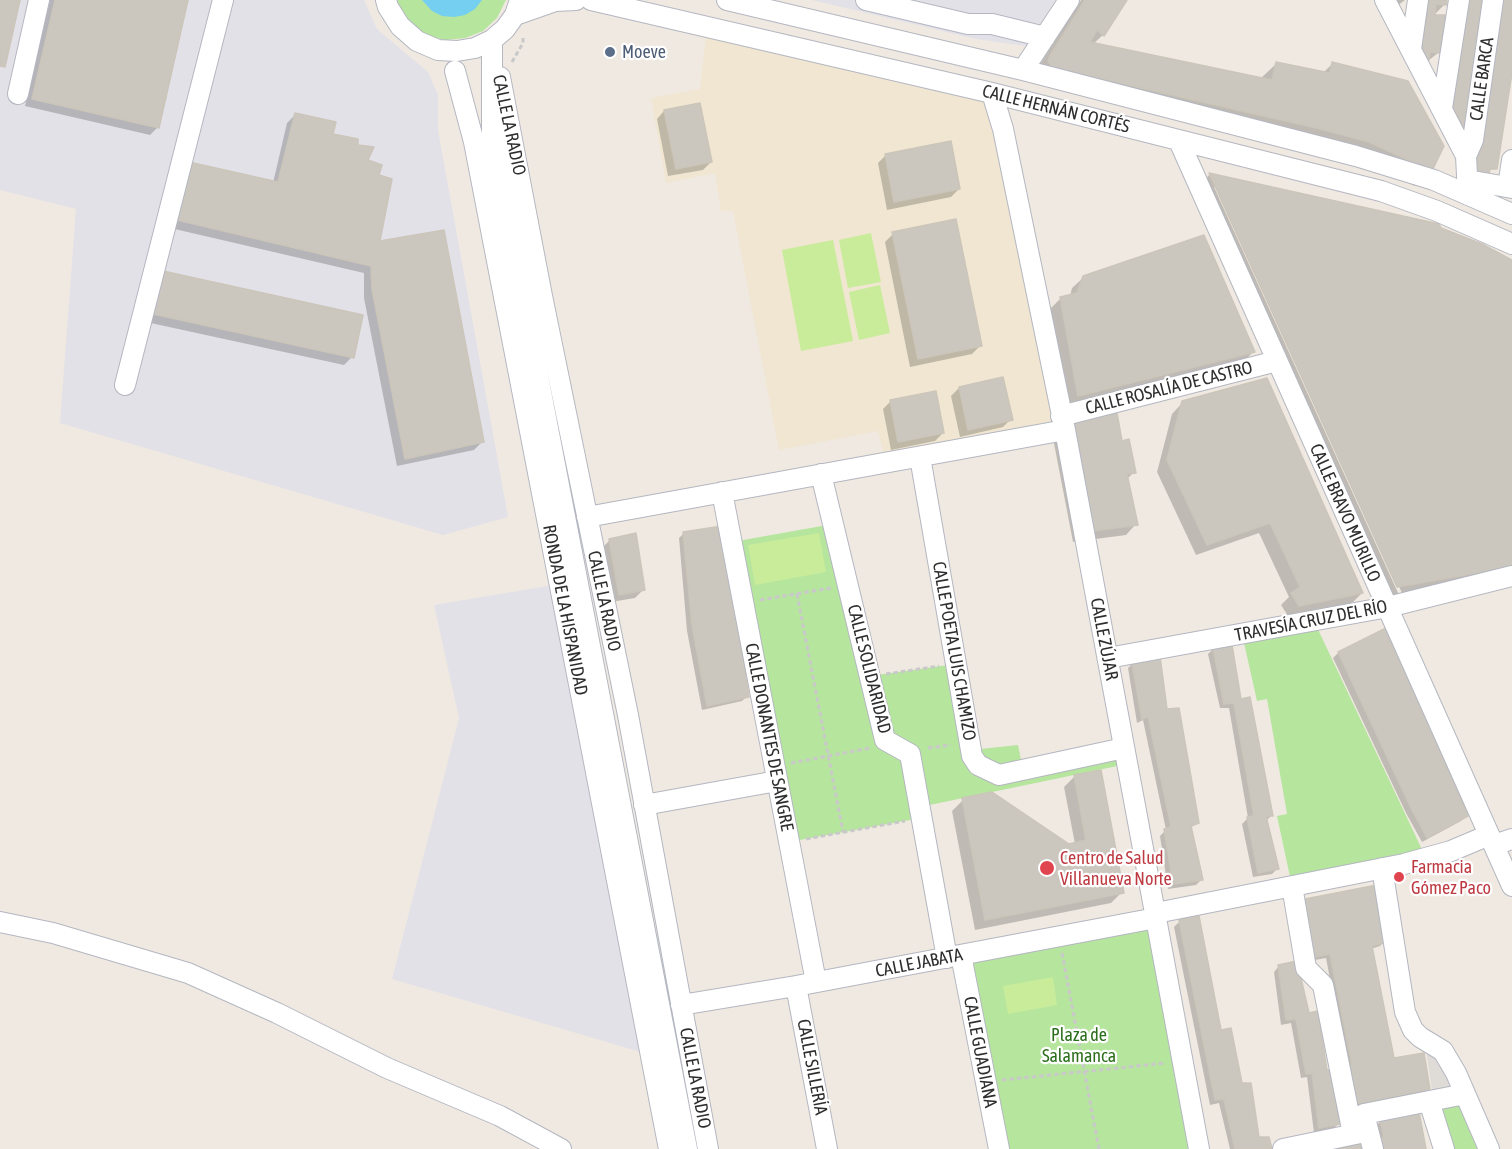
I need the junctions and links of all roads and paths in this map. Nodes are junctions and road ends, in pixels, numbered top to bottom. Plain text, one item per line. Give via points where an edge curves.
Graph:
1 (39, 0) edge
2 (223, 0) edge
3 (576, 0) edge
4 (591, 0) edge
5 (727, 0) edge
6 (866, 0) edge
7 (1069, 0) edge
8 (1385, 0) edge
9 (1418, 0) edge
10 (1459, 0) edge
11 (1493, 0) edge
12 (386, 1) edge
13 (518, 7) edge
14 (1045, 37) junction
15 (492, 47) junction
16 (438, 50) junction
17 (1411, 50) junction
18 (1023, 70) junction
19 (455, 71) junction
20 (992, 93) junction
21 (18, 94) dead end
22 (1021, 100) junction
23 (1442, 108) junction
24 (1004, 129) junction
25 (492, 138) junction
26 (1179, 141) junction
27 (1466, 156) junction
28 (1512, 160) edge
29 (1467, 187) junction
30 (1510, 187) edge
31 (1512, 214) edge
32 (1512, 244) edge
33 (1277, 360) junction
34 (125, 385) dead end
35 (1063, 423) junction
36 (920, 457) junction
37 (820, 474) junction
38 (722, 492) junction
39 (587, 517) junction
40 (1512, 576) edge
41 (848, 586) junction
42 (796, 594) junction
43 (744, 603) junction
44 (1388, 607) junction
45 (1108, 658) junction
46 (956, 664) junction
47 (870, 677) junction
48 (970, 743) junction
49 (898, 747) junction
50 (1124, 748) junction
51 (828, 756) junction
52 (776, 773) junction
53 (644, 805) junction
54 (921, 818) junction
55 (843, 832) junction
56 (1498, 840) edge
57 (789, 842) junction
58 (1382, 868) junction
59 (1292, 886) junction
60 (1512, 886) edge
61 (1156, 916) junction
62 (0, 922) edge
63 (1059, 937) junction
64 (954, 957) junction
65 (816, 982) junction
66 (796, 986) junction
67 (681, 1005) junction
68 (1183, 1061) junction
69 (1084, 1073) junction
70 (986, 1082) junction
71 (1465, 1094) junction
72 (1429, 1101) junction
73 (1364, 1132) edge
74 (561, 1149) edge
75 (669, 1149) edge
76 (687, 1149) edge
77 (708, 1149) edge
78 (827, 1149) edge
79 (999, 1149) edge
80 (1099, 1149) edge
81 (1199, 1149) edge
82 (1283, 1149) edge
83 (1444, 1149) edge
84 (1489, 1149) edge

1 - 21 street
2 - 34 street
3 - 13 street
4 - 20 street, CALLE HERNÁN CORTÉS
5 - 18 street, CALLE HERNÁN CORTÉS
6 - 14 street
7 - 14 street
8 - 17 street, CALLE BARCA
9 - 17 street
10 - 23 street, CALLE BARCA
11 - 27 street, CALLE BARCA via 1473,140
12 - 16 street via 400,26 417,41
13 - 15 street
14 - 18 street
15 - 16 street
15 - 25 street, RONDA DE LA HISPANIDAD
15 - 39 street, CALLE LA RADIO via 503,86
16 - 19 street, RONDA DE LA HISPANIDAD
17 - 23 street, CALLE BARCA
18 - 29 street, CALLE HERNÁN CORTÉS
19 - 25 street, RONDA DE LA HISPANIDAD via 466,84
19 - 75 street, RONDA DE LA HISPANIDAD via 474,142
20 - 22 street, CALLE HERNÁN CORTÉS
20 - 24 street, CALLE ZÚJAR
22 - 24 street
22 - 26 street, CALLE HERNÁN CORTÉS
23 - 27 street, CALLE BARCA
24 - 35 street, CALLE ZÚJAR
25 - 76 street, RONDA DE LA HISPANIDAD
26 - 32 street, CALLE HERNÁN CORTÉS via 1404,198
26 - 33 street, CALLE BRAVO MURILLO
27 - 29 street, CALLE BARCA
28 - 30 street
29 - 30 street
29 - 31 street, CALLE HERNÁN CORTÉS
33 - 35 street, CALLE ROSALÍA DE CASTRO
33 - 44 street, CALLE BRAVO MURILLO
35 - 36 street, CALLE ROSALÍA DE CASTRO
35 - 45 street, CALLE ZÚJAR
36 - 37 street, CALLE ROSALÍA DE CASTRO
36 - 46 street, CALLE POETA LUIS CHAMIZO
37 - 38 street, CALLE ROSALÍA DE CASTRO
37 - 41 street, CALLE SOLIDARIDAD
38 - 39 street, CALLE ROSALÍA DE CASTRO
38 - 43 street, CALLE DONANTES DE SANGRE
39 - 53 street, CALLE LA RADIO
40 - 44 street, TRAVESÍA CRUZ DEL RÍO
41 - 42 path
41 - 47 street, CALLE SOLIDARIDAD
42 - 43 path
42 - 51 path
43 - 52 street, CALLE DONANTES DE SANGRE
44 - 45 street, TRAVESÍA CRUZ DEL RÍO
44 - 56 street, CALLE BRAVO MURILLO
45 - 50 street, CALLE ZÚJAR
46 - 47 path
46 - 48 street, CALLE POETA LUIS CHAMIZO
47 - 49 street, CALLE SOLIDARIDAD via 885,740
48 - 49 path
48 - 50 street, CALLE POETA LUIS CHAMIZO via 978,765 999,775
49 - 51 path
49 - 54 street, CALLE SOLIDARIDAD via 910,754
50 - 61 street, CALLE ZÚJAR
51 - 52 path
51 - 55 path
52 - 53 street
52 - 57 street, CALLE DONANTES DE SANGRE
53 - 67 street, CALLE LA RADIO
54 - 55 path
54 - 64 street, CALLE SOLIDARIDAD
55 - 57 path
56 - 58 street, CALLE JABATA
56 - 60 street, CALLE BRAVO MURILLO
57 - 65 street, CALLE DONANTES DE SANGRE
58 - 59 street, CALLE JABATA
58 - 71 street via 1405,1012 1413,1030 1443,1051
59 - 61 street, CALLE JABATA
59 - 73 street via 1306,968 1323,986
61 - 63 street, CALLE JABATA
61 - 68 street, CALLE ZÚJAR
62 - 74 street via 53,933 188,973 387,1068 500,1116
63 - 64 street, CALLE JABATA
63 - 69 path
64 - 65 street, CALLE JABATA
64 - 70 street, CALLE GUADIANA
65 - 66 street, CALLE JABATA
66 - 67 street, CALLE JABATA
66 - 78 street, CALLE SILLERÍA
67 - 77 street, CALLE LA RADIO
68 - 69 path
68 - 81 street, CALLE ZÚJAR
69 - 70 path
69 - 80 path
70 - 79 street, CALLE GUADIANA
71 - 72 street
71 - 84 street
72 - 73 street
72 - 83 street
73 - 82 street

